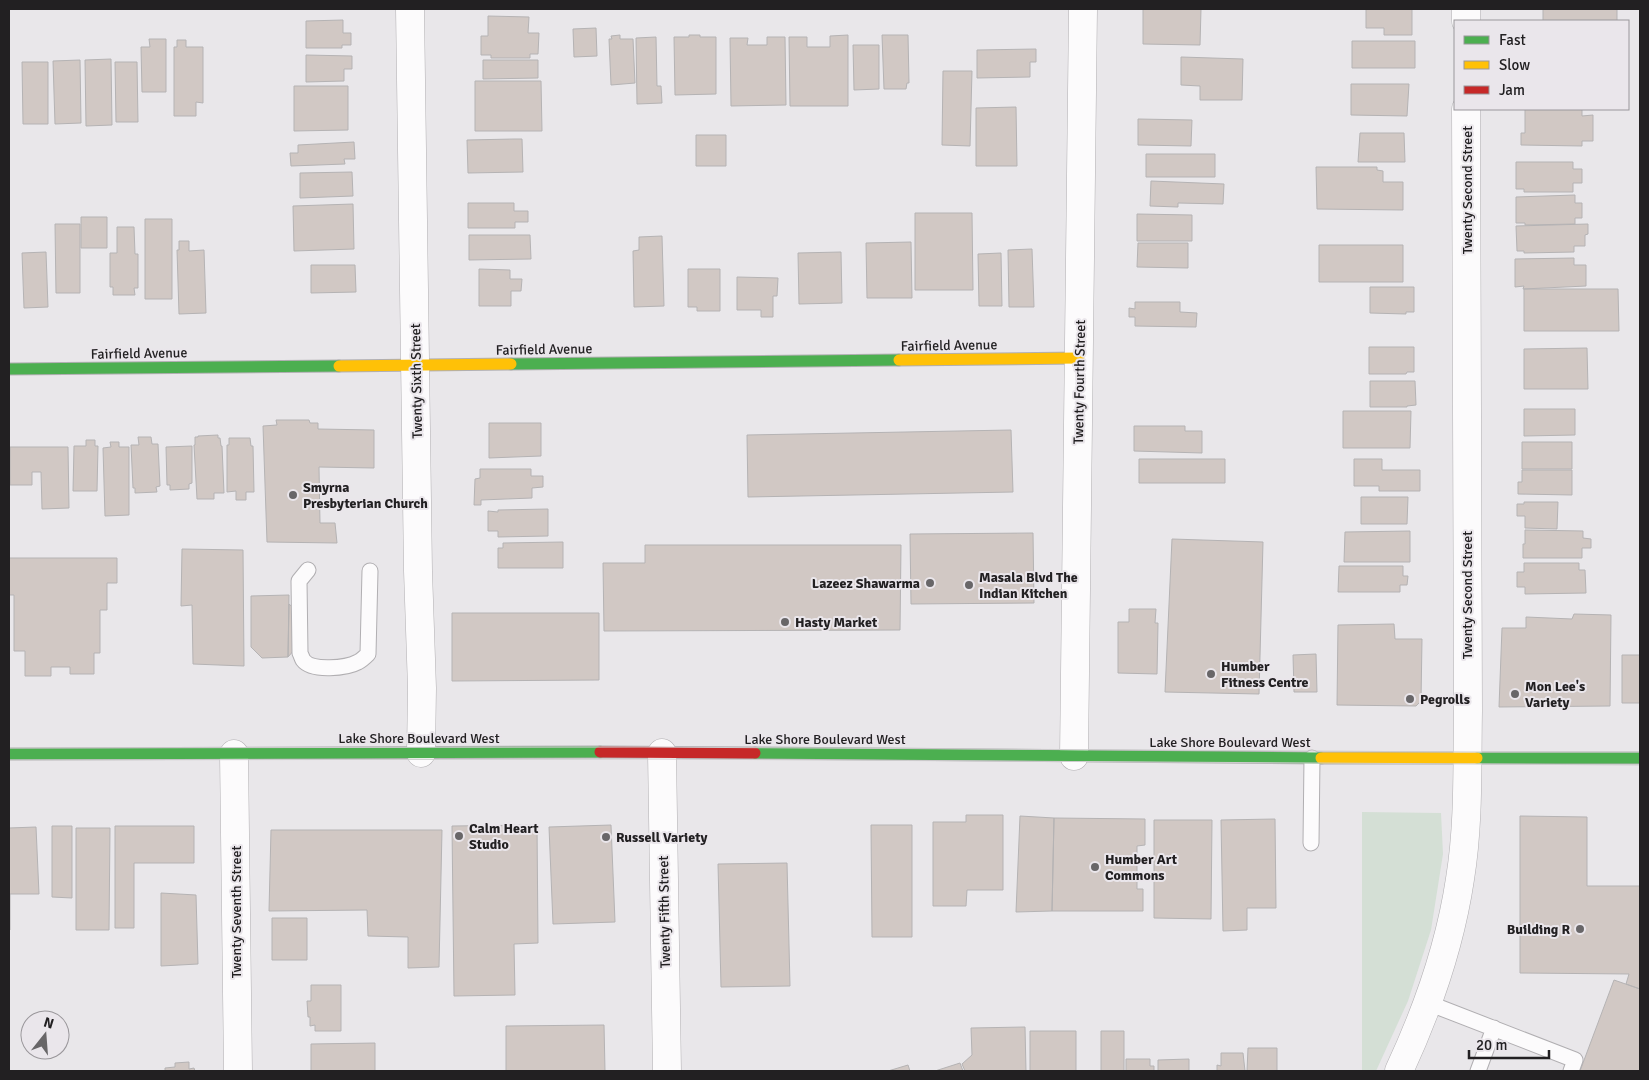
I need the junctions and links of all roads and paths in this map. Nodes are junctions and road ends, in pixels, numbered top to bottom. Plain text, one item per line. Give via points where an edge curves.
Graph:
1 (410, 9) edge
2 (1083, 9) edge
3 (1466, 110) edge
4 (1079, 358) junction
5 (416, 365) junction
6 (9, 369) edge
7 (308, 570) dead end
8 (370, 571) dead end
9 (421, 753) junction
10 (662, 753) junction
11 (9, 754) edge
12 (234, 754) junction
13 (1074, 756) junction
14 (1312, 758) junction
15 (1467, 758) junction
16 (1640, 758) edge
17 (1311, 843) dead end
18 (1428, 1003) junction
19 (1494, 1028) junction
20 (238, 1071) edge
21 (667, 1071) edge
22 (1399, 1071) edge
23 (1478, 1071) edge
24 (1571, 1071) edge

1 - 5 street, Twenty Sixth Street
2 - 4 street, Twenty Fourth Street
3 - 15 street, Twenty Second Street
4 - 5 main road, Fairfield Avenue
4 - 13 street, Twenty Fourth Street
5 - 6 main road, Fairfield Avenue
5 - 9 street, Twenty Sixth Street
7 - 8 lane via 298,581 300,653 304,662 315,667 347,666 368,654
9 - 10 main road, Lake Shore Boulevard West
9 - 12 main road, Lake Shore Boulevard West
10 - 13 main road, Lake Shore Boulevard West
10 - 21 street, Twenty Fifth Street
11 - 12 main road, Lake Shore Boulevard West
12 - 20 street, Twenty Seventh Street
13 - 14 main road, Lake Shore Boulevard West
14 - 15 main road, Lake Shore Boulevard West
14 - 17 lane
15 - 16 main road, Lake Shore Boulevard West
15 - 18 street, Twenty Second Street via 1460,878 1450,930
18 - 19 lane
18 - 22 street, Twenty Second Street
19 - 23 lane
19 - 24 lane via 1575,1060

